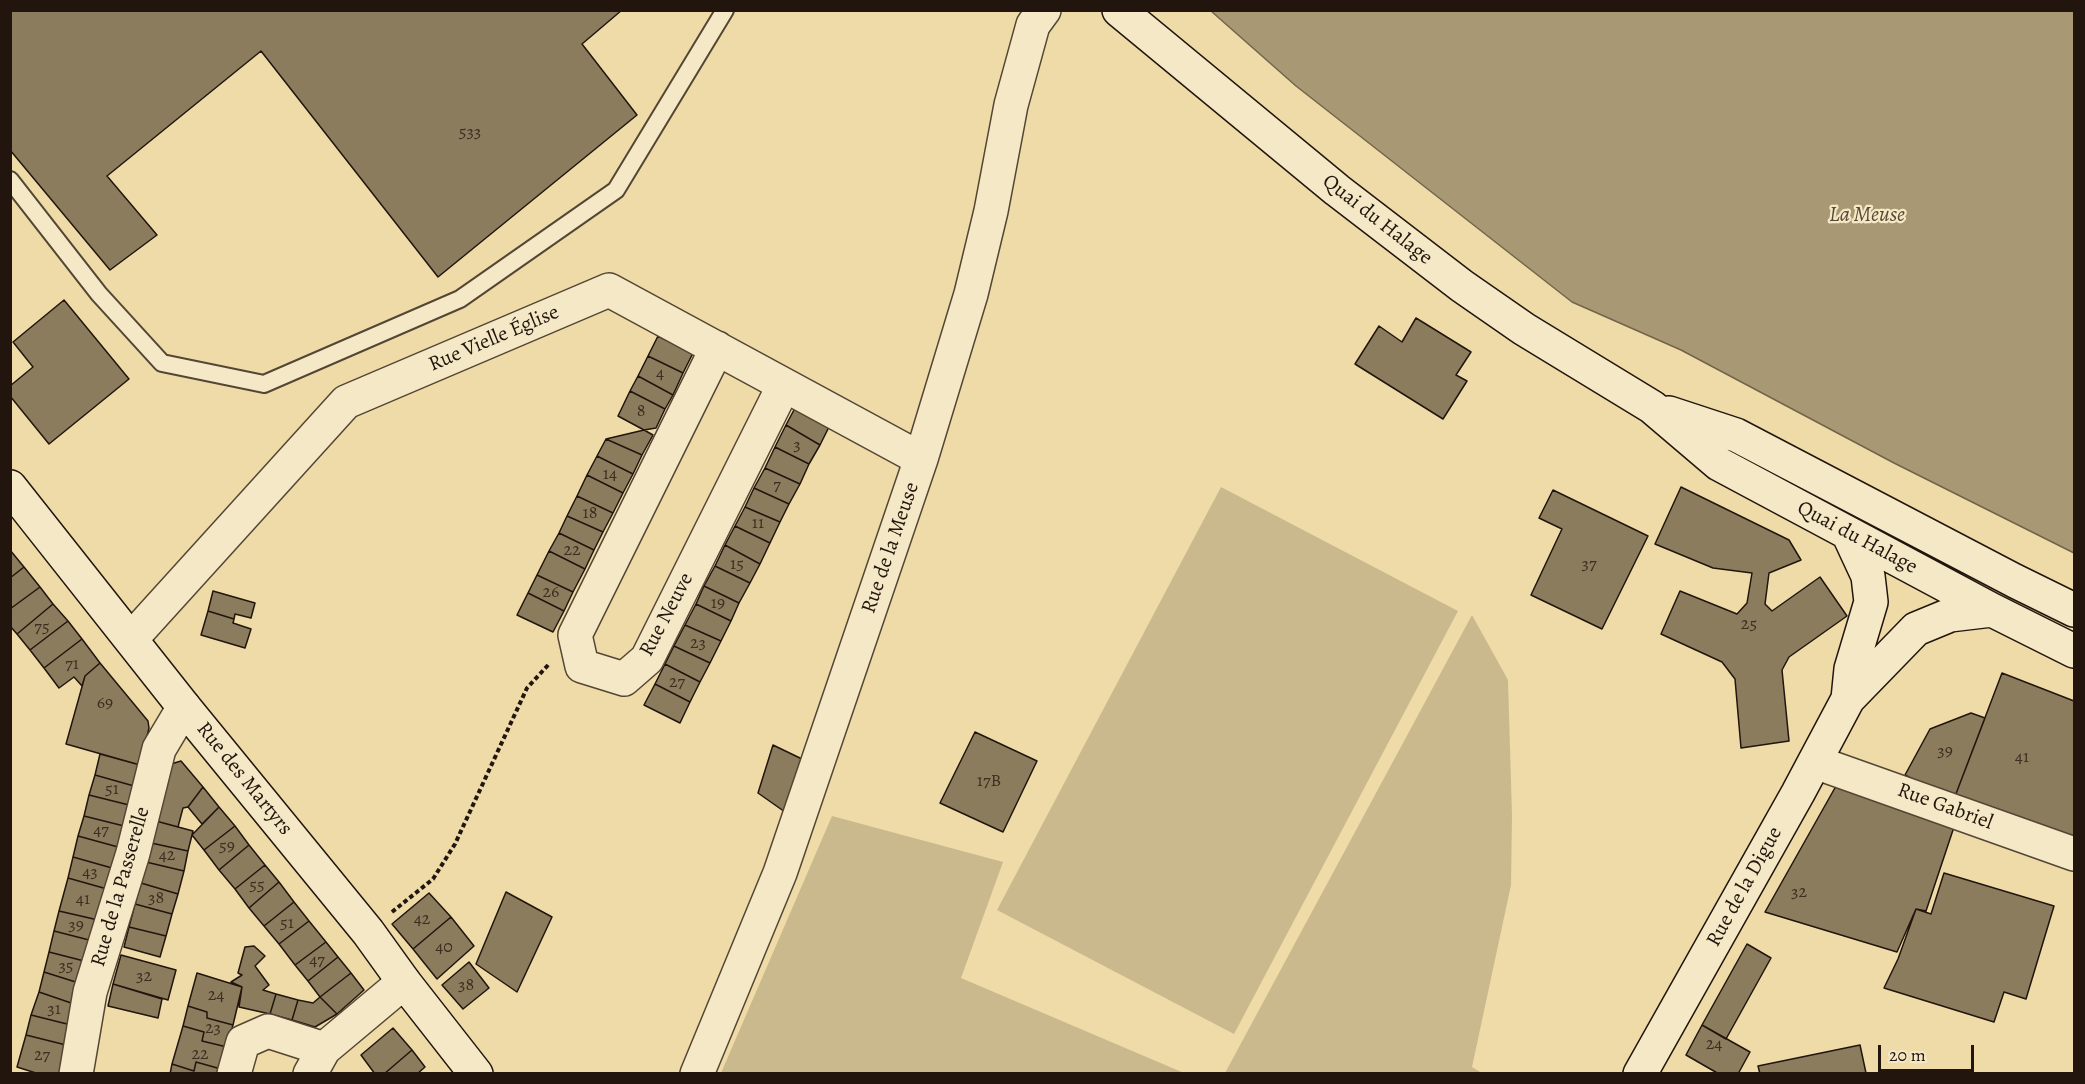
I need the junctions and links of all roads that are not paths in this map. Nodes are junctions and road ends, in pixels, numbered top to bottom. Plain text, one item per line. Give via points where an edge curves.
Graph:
1 (725, 10) edge
2 (1044, 10) edge
3 (1119, 10) edge
4 (10, 180) edge
5 (717, 348) junction
6 (784, 385) junction
7 (1652, 406) junction
8 (921, 459) junction
9 (10, 487) edge
10 (1848, 533) junction
11 (1992, 610) junction
12 (2074, 610) edge
13 (132, 638) junction
14 (2074, 651) edge
15 (1848, 699) junction
16 (184, 707) junction
17 (1815, 762) junction
18 (2074, 854) edge
19 (404, 982) junction
20 (317, 1061) edge
21 (76, 1074) edge
22 (234, 1074) edge
23 (476, 1074) edge
24 (696, 1074) edge
25 (1640, 1074) edge

1 - 4 lane via 616,190 460,299 264,384 162,363 99,294
2 - 8 street, Rue de la Meuse via 1033,25 1011,105 971,294
3 - 7 street, Quai du Halage via 1337,190 1462,286 1524,329
5 - 6 street, Rue Vielle Église
5 - 6 street, Rue Neuve via 575,634 582,666 624,679 647,659
5 - 13 street, Rue Vielle Église via 609,290 346,402
6 - 8 street, Rue Vielle Église
7 - 10 street, Quai du Halage via 1719,464
7 - 12 street, Quai du Halage via 1736,435
8 - 24 street, Rue de la Meuse via 780,873
9 - 13 street, Rue des Martyrs
10 - 11 street, Quai du Halage
10 - 15 street, Rue de la Digue via 1868,576 1871,602 1851,669
11 - 14 street, Quai du Halage
11 - 15 street, Rue de la Digue via 1950,615 1916,629
13 - 16 street, Rue des Martyrs
15 - 17 street, Rue de la Digue
16 - 19 street, Rue des Martyrs via 368,932
16 - 21 street, Rue de la Passerelle via 159,749 133,853 90,992
17 - 18 street, Rue Gabriel
17 - 25 street, Rue de la Digue
19 - 20 street
19 - 23 street, Rue des Martyrs
20 - 22 street via 268,1032 243,1042

